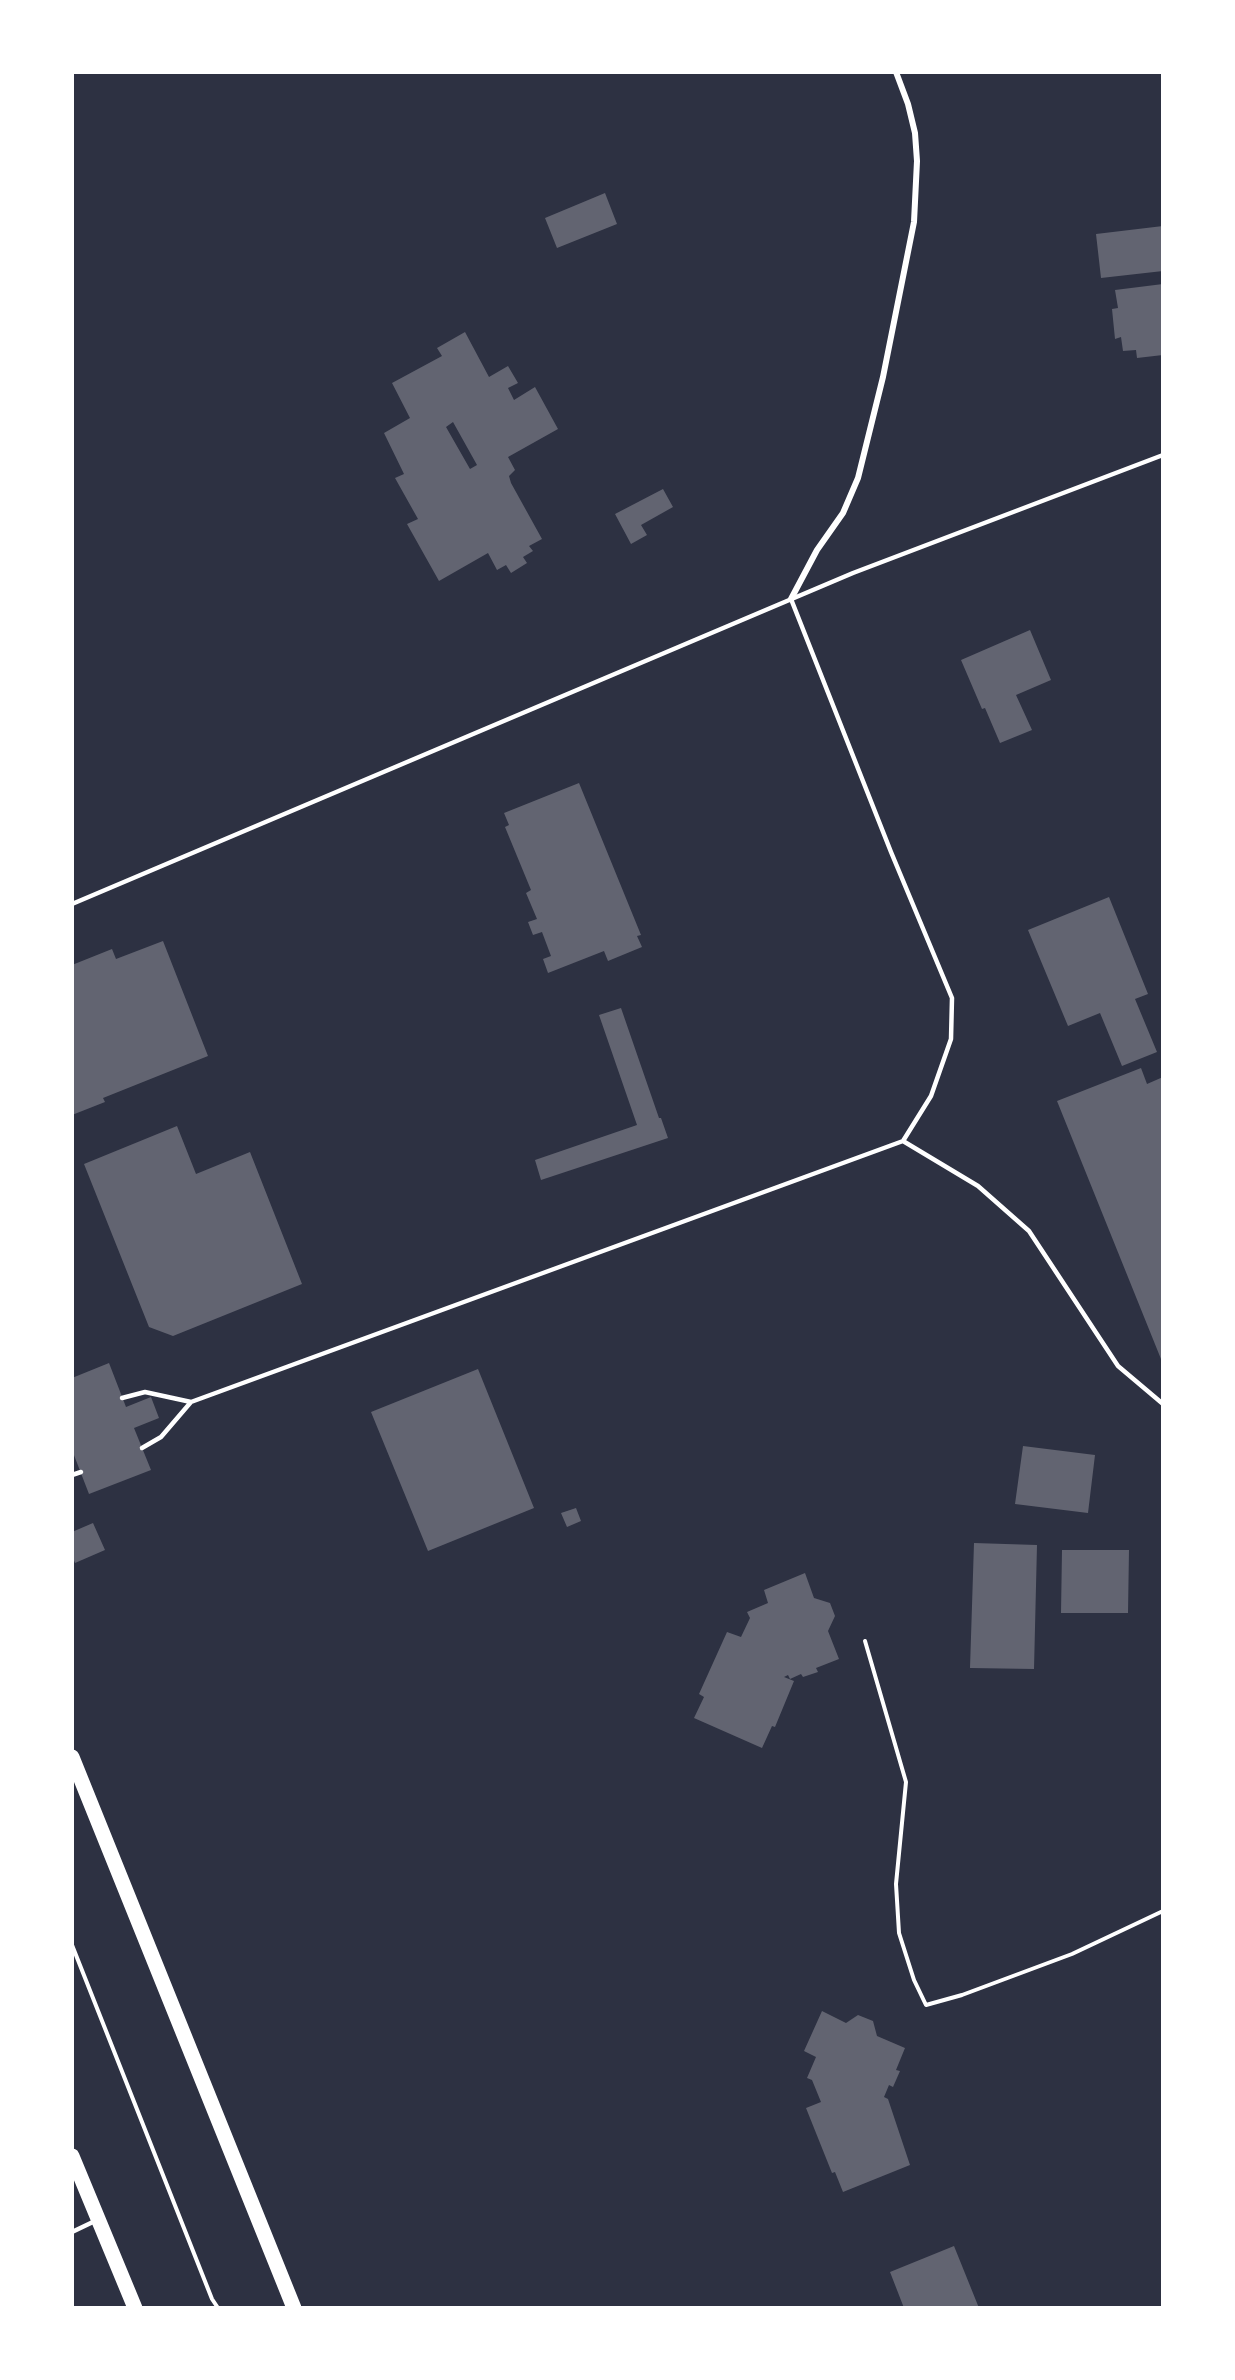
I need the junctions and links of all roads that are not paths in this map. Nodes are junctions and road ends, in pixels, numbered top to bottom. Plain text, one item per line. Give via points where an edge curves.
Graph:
1 (896, 72) edge
2 (1163, 455) edge
3 (790, 599) junction
4 (72, 904) edge
5 (903, 1141) junction
6 (122, 1398) dead end
7 (191, 1402) junction
8 (1163, 1404) edge
9 (142, 1448) dead end
10 (81, 1472) dead end
11 (72, 1475) edge
12 (72, 1757) edge
13 (72, 2156) edge
14 (97, 2219) junction
15 (72, 2232) edge
16 (135, 2308) edge
17 (294, 2308) edge

1 - 3 street via 915,132 915,212 910,244 858,478 843,513
2 - 3 lane
3 - 4 lane
3 - 5 lane via 952,998 951,1039 931,1096
5 - 7 lane
5 - 8 lane via 978,1186 1029,1231 1118,1366
6 - 7 lane via 145,1392
7 - 9 lane via 161,1437
10 - 11 lane
12 - 17 main road
13 - 14 main road
14 - 15 lane
14 - 16 main road

